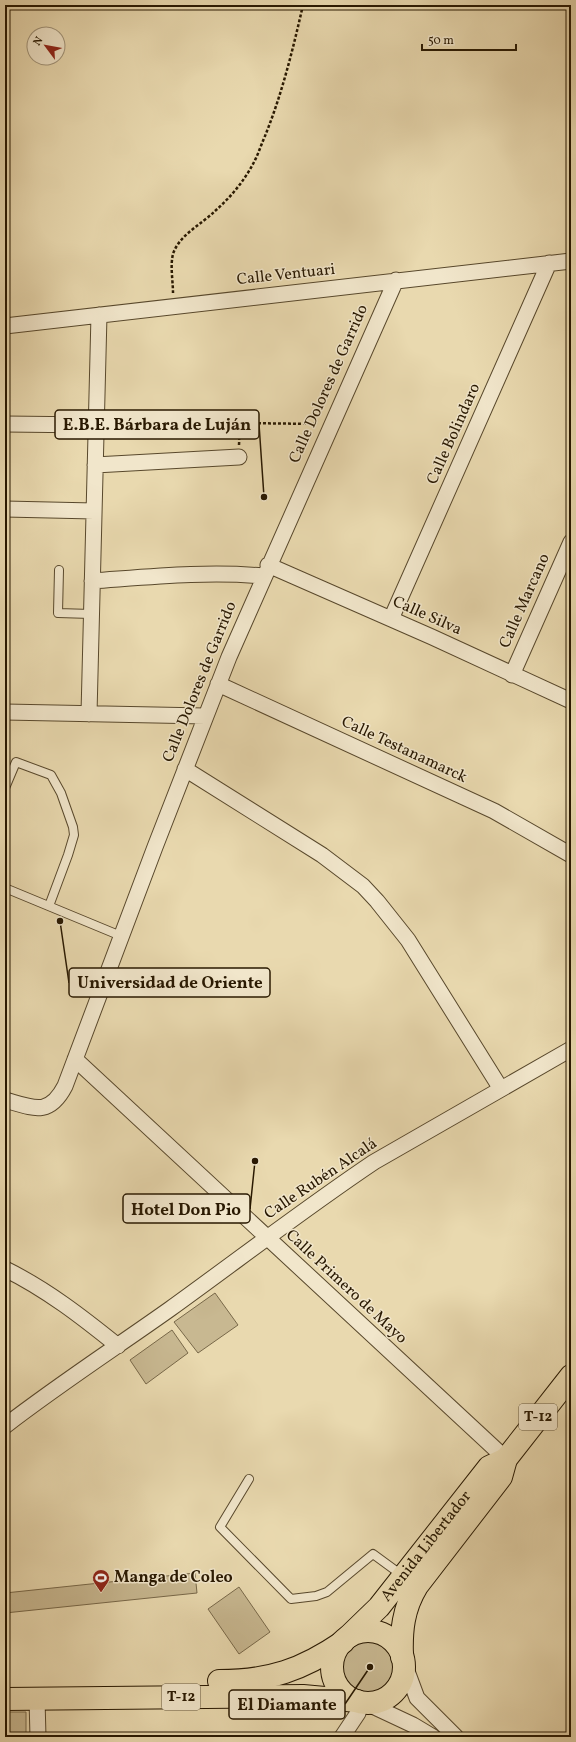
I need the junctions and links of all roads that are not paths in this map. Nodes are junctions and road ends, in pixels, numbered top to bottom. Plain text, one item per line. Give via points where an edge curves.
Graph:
1 (571, 261) edge
2 (550, 263) junction
3 (396, 280) junction
4 (99, 315) junction
5 (5, 326) edge
6 (5, 424) edge
7 (96, 425) junction
8 (239, 458) road end
9 (95, 465) junction
10 (5, 509) edge
11 (94, 511) junction
12 (571, 542) edge
13 (59, 570) dead end
14 (266, 570) junction
15 (92, 581) junction
16 (91, 614) junction
17 (391, 619) junction
18 (512, 675) junction
19 (218, 684) junction
20 (571, 702) edge
21 (5, 712) edge
22 (89, 714) junction
23 (205, 716) junction
24 (185, 770) junction
25 (5, 788) edge
26 (571, 854) edge
27 (5, 888) edge
28 (49, 906) junction
29 (121, 936) junction
30 (571, 1049) edge
31 (75, 1059) junction
32 (502, 1089) junction
33 (5, 1100) edge
34 (267, 1238) junction
35 (5, 1269) edge
36 (118, 1346) junction
37 (568, 1384) edge
38 (5, 1426) edge
39 (506, 1459) junction
40 (249, 1479) dead end
41 (410, 1581) junction
42 (346, 1640) junction
43 (403, 1660) junction
44 (5, 1684) edge
45 (5, 1699) edge
46 (37, 1699) junction
47 (361, 1702) junction
48 (38, 1737) edge
49 (342, 1737) edge
50 (433, 1737) edge
51 (456, 1737) edge

1 - 2 street, Calle Ventuari
2 - 3 street, Calle Ventuari
2 - 17 street, Calle Bolindaro
3 - 4 street, Calle Ventuari
3 - 14 street, Calle Dolores de Garrido
4 - 5 street, Calle Ventuari
4 - 7 street
6 - 7 street
7 - 9 street
8 - 9 street
9 - 11 street
10 - 11 street
11 - 15 street
12 - 18 street, Calle Marcano
13 - 16 lane via 58,613
14 - 15 street, Calle Silva
14 - 17 street, Calle Silva
14 - 19 street, Calle Dolores de Garrido
15 - 16 street
16 - 22 street
17 - 18 street, Calle Silva
18 - 20 street, Calle Silva
19 - 23 street, Calle Dolores de Garrido
19 - 26 street, Calle Testanamarck via 494,811
21 - 22 street
22 - 23 street
23 - 24 street, Calle Dolores de Garrido
24 - 29 street, Calle Dolores de Garrido
24 - 32 street via 322,855 368,891 408,940
25 - 28 lane via 16,762 51,775 66,807 74,836
27 - 28 lane
28 - 29 lane
29 - 31 street, Calle Dolores de Garrido
30 - 32 street, Calle Rubén Alcalá
31 - 33 street, Calle Dolores de Garrido via 60,1096 45,1108
31 - 34 street, Calle Primero de Mayo
32 - 34 street, Calle Rubén Alcalá via 374,1162
34 - 36 street, Calle Rubén Alcalá
34 - 39 street, Calle Primero de Mayo
35 - 36 street via 36,1285
36 - 38 street, Calle Rubén Alcalá
37 - 39 highway, Avenida Libertador / T-12
39 - 41 highway, Avenida Libertador / T-12 via 501,1477
40 - 41 lane via 220,1527 291,1599 327,1592 373,1554
41 - 42 highway, Avenida Libertador / T-12
41 - 43 highway, Avenida Libertador / T-12 via 401,1639
42 - 43 highway, T-12 via 363,1632 376,1632 390,1638
42 - 44 highway, Avenida Libertador / T-12 via 305,1664 249,1681
42 - 47 highway, T-12 via 333,1661 334,1677 346,1695
43 - 47 highway, T-12 via 400,1682 393,1692 376,1702
43 - 51 street via 417,1698
45 - 46 highway, T-12
46 - 47 highway, T-12 via 303,1696
46 - 48 street
47 - 49 street via 358,1713
47 - 50 street via 414,1725

